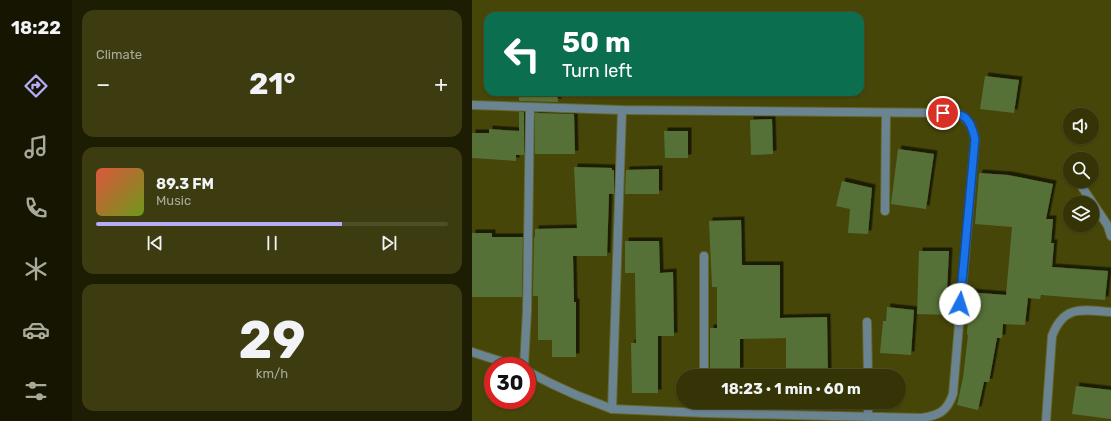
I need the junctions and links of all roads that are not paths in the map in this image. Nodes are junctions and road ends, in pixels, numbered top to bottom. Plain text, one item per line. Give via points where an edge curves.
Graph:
1 (472, 105) edge
2 (530, 107) junction
3 (622, 110) junction
4 (886, 113) junction
5 (1083, 188) edge
6 (885, 212) dead end
7 (1111, 236) edge
8 (704, 256) dead end
9 (1111, 312) edge
10 (867, 322) dead end
11 (472, 352) edge
12 (487, 357) edge
13 (525, 357) edge
14 (704, 369) edge
15 (868, 369) edge
16 (536, 375) edge
17 (612, 409) junction
18 (704, 409) edge
19 (868, 409) edge
20 (704, 413) junction
21 (868, 417) junction
22 (1046, 421) edge

1 - 2 street
2 - 3 street
2 - 13 street via 528,311
3 - 4 street
3 - 17 street
4 - 6 street
4 - 21 street via 957,113 966,118 975,139 953,394 949,405 942,412 928,417
5 - 7 street via 1108,226
8 - 14 street
9 - 22 street via 1072,312 1056,326 1052,336
10 - 15 street
11 - 12 street
16 - 17 street
17 - 20 street
18 - 20 street
19 - 21 street
20 - 21 street

